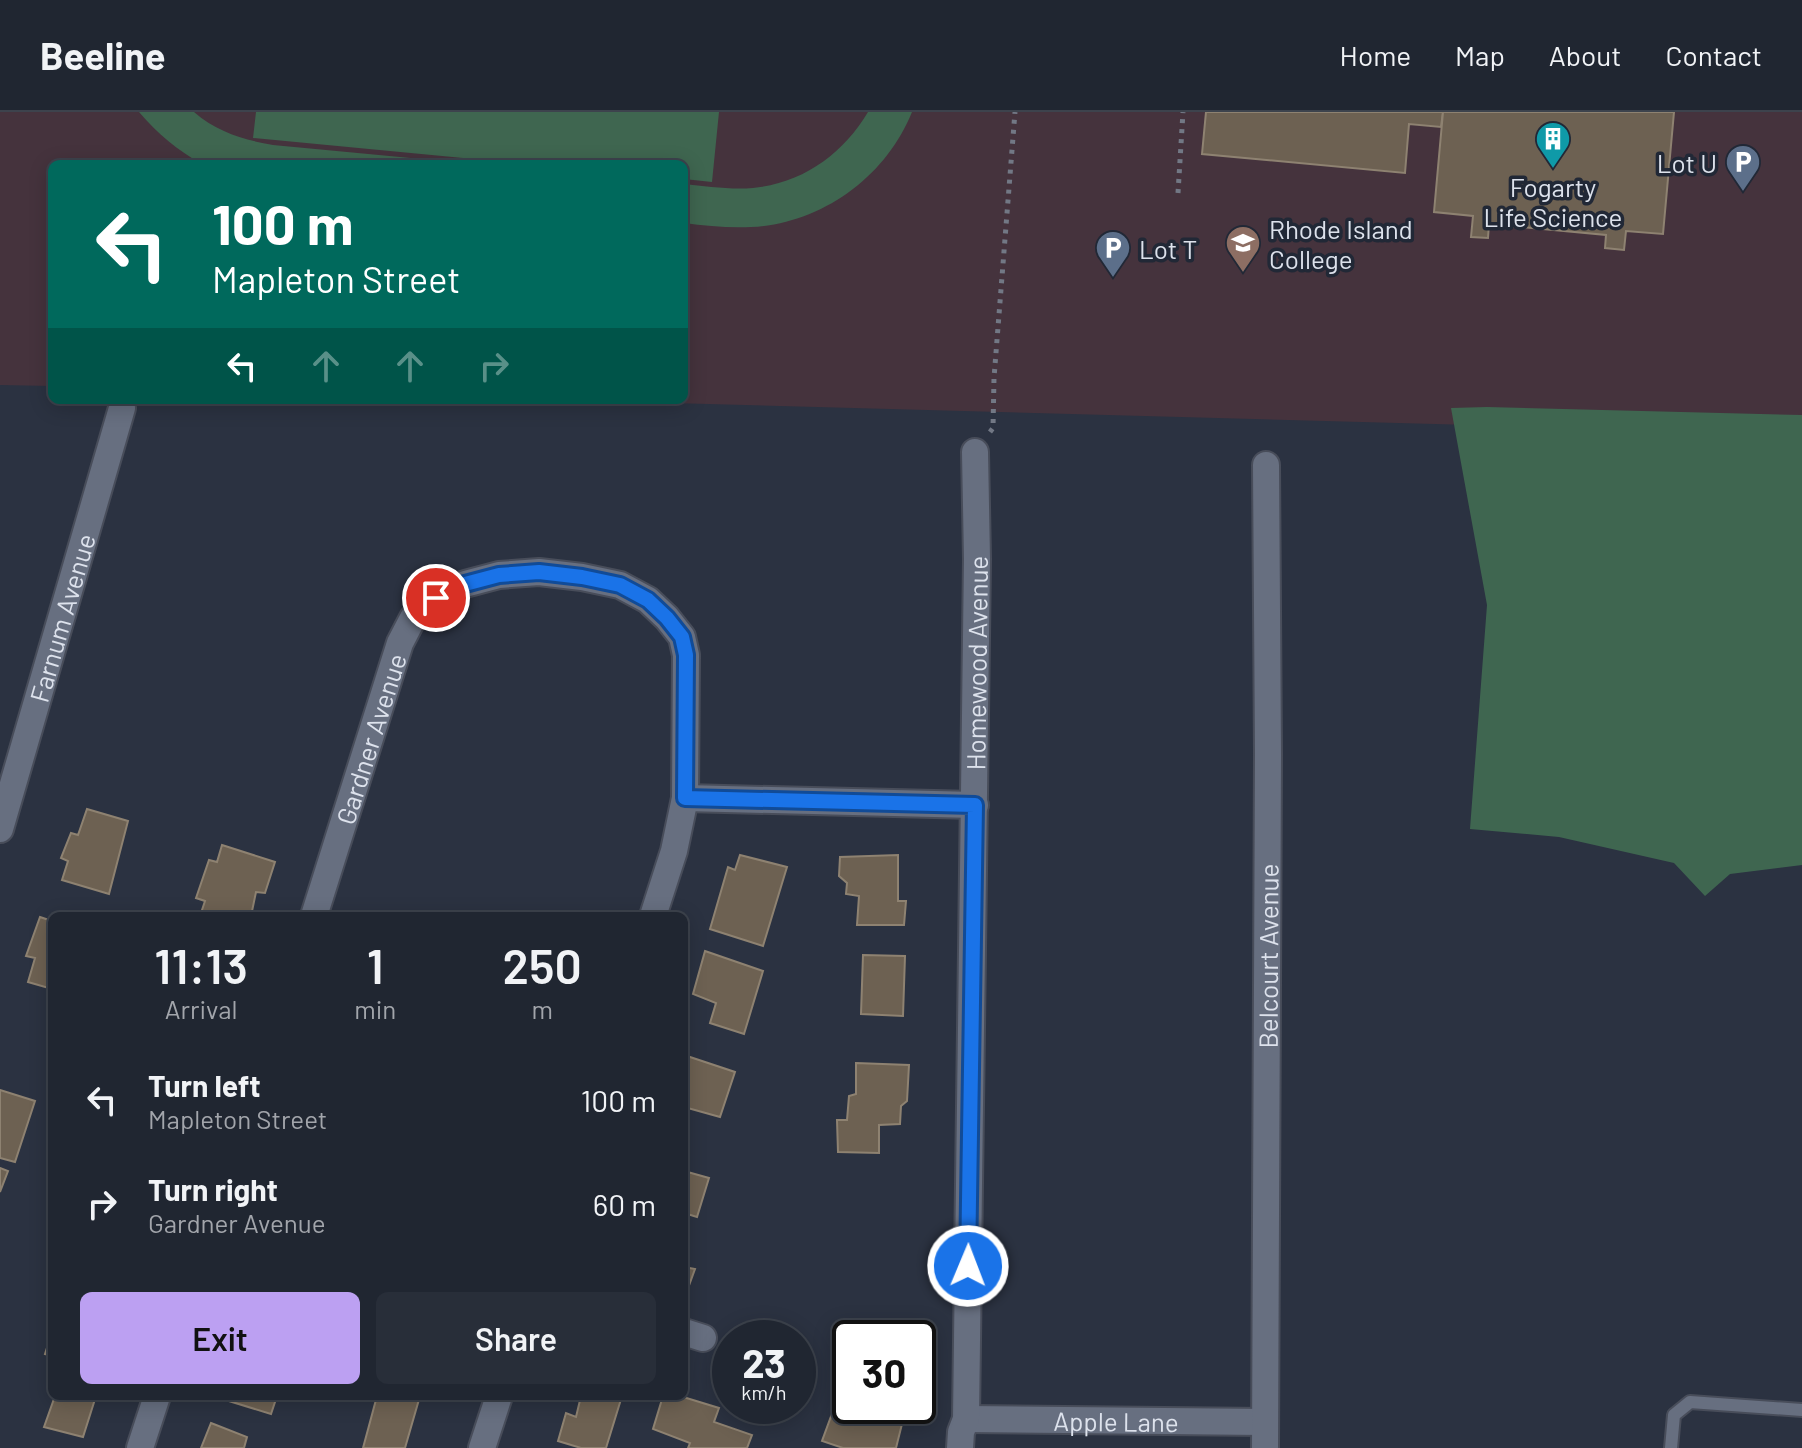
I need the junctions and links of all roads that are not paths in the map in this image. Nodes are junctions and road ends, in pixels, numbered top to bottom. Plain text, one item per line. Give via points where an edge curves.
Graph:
1 (122, 408) dead end
2 (975, 452) road end
3 (1266, 465) dead end
4 (685, 798) junction
5 (975, 805) junction
6 (0, 829) edge
7 (315, 912) edge
8 (654, 912) edge
9 (156, 1400) edge
10 (498, 1400) edge
11 (1802, 1410) edge
12 (966, 1419) junction
13 (1265, 1435) edge
14 (140, 1448) edge
15 (482, 1448) edge
16 (960, 1448) edge
17 (1671, 1448) edge

1 - 6 street, Farnum Avenue
2 - 5 street, Homewood Avenue
3 - 13 street, Belcourt Avenue
4 - 5 street
4 - 7 street, Gardner Avenue via 686,655 682,637 648,600 620,585 539,572 465,584 436,598 413,618 400,643
4 - 8 street, Gardner Avenue
5 - 12 street, Homewood Avenue
9 - 14 street
10 - 15 street
11 - 17 lane via 1690,1402 1674,1415
12 - 13 street, Apple Lane
12 - 16 street, Homewood Avenue

